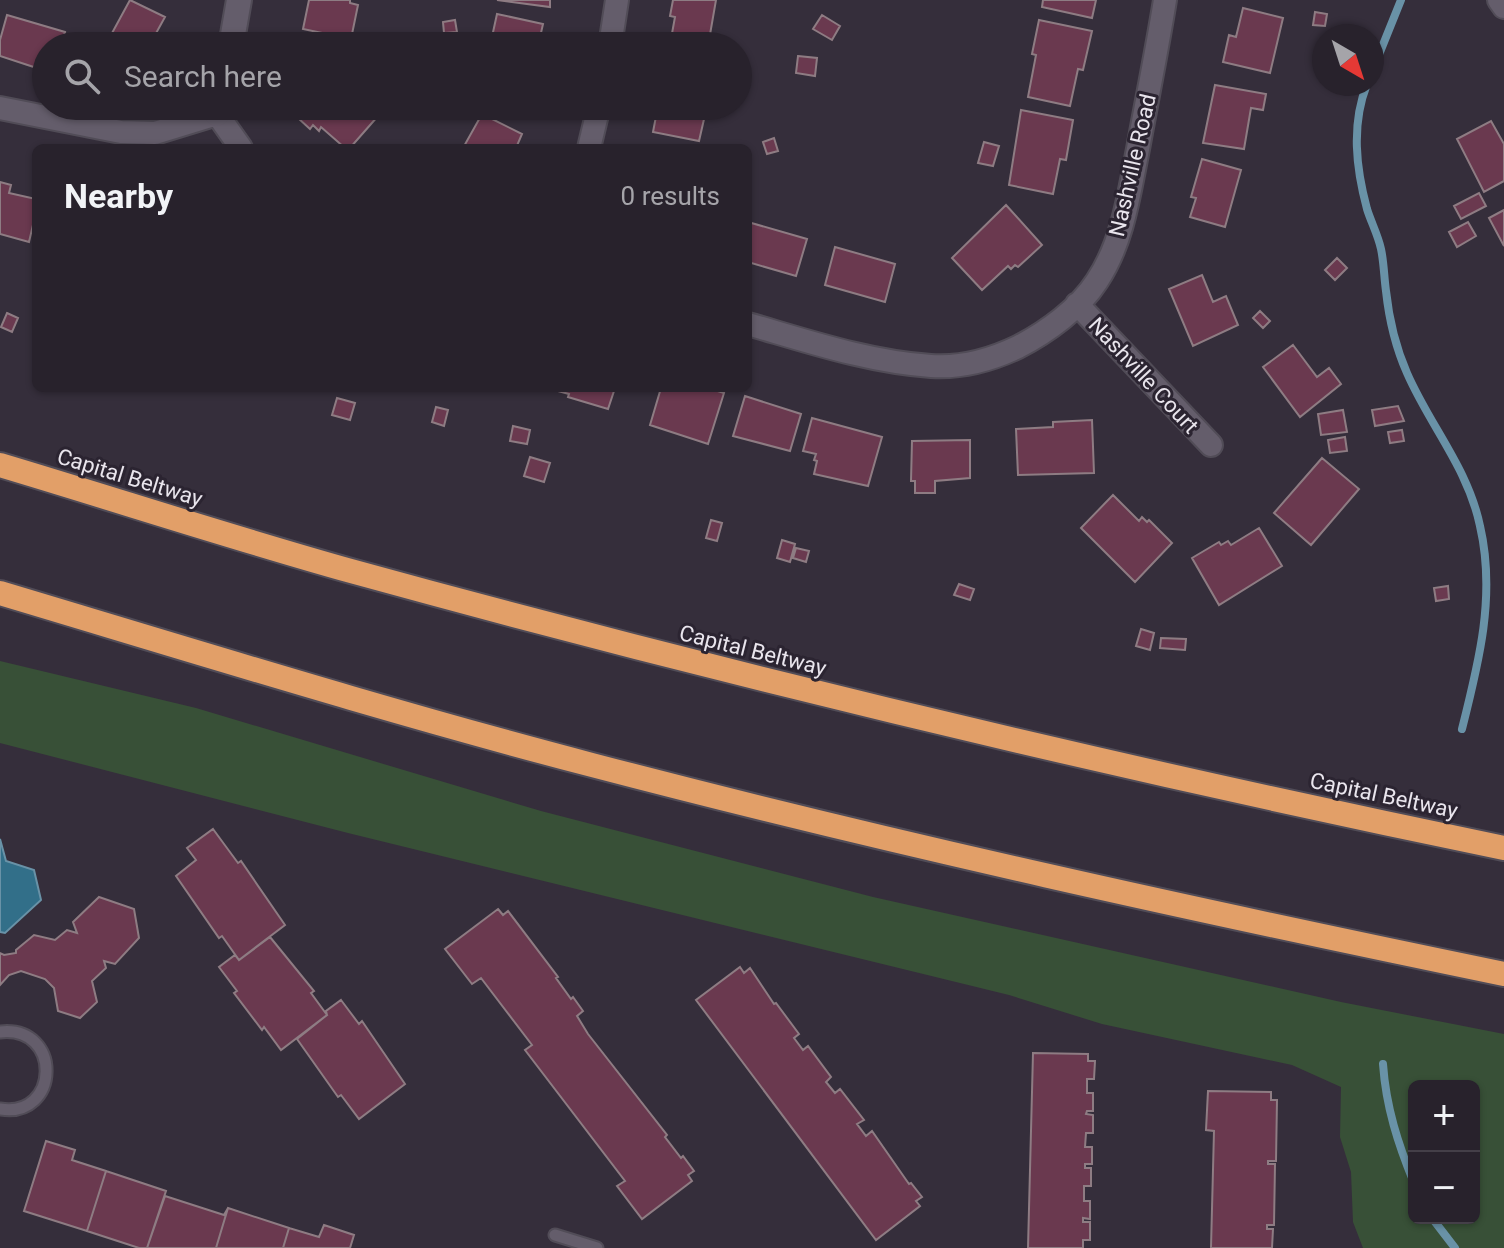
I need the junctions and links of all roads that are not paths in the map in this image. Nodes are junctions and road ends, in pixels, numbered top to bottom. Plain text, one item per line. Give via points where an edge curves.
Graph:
1 (239, 0) edge
2 (617, 0) edge
3 (1165, 0) edge
4 (1499, 0) edge
5 (1504, 7) edge
6 (233, 32) edge
7 (612, 32) edge
8 (0, 108) edge
9 (32, 114) edge
10 (66, 120) edge
11 (191, 120) edge
12 (224, 120) edge
13 (596, 120) edge
14 (239, 144) edge
15 (590, 144) edge
16 (1077, 304) junction
17 (752, 325) edge
18 (1211, 445) dead end
19 (0, 465) edge
20 (0, 593) edge
21 (1504, 848) edge
22 (1504, 974) edge
23 (0, 1032) edge
24 (0, 1109) edge
25 (555, 1235) dead end
26 (597, 1248) edge

1 - 6 street
2 - 7 street
3 - 16 street, Nashville Road via 1123,222 1097,282
4 - 5 street
8 - 9 street
10 - 11 street via 155,133
12 - 14 street
13 - 15 street
16 - 17 street, Nashville Road via 1030,341 987,360 956,366 891,361
16 - 18 street, Nashville Court
19 - 21 highway, Capital Beltway via 346,570 645,650 1108,761
20 - 22 highway via 592,765 1067,879
23 - 24 lane via 20,1033 37,1043 47,1067 35,1099 22,1107
25 - 26 lane

